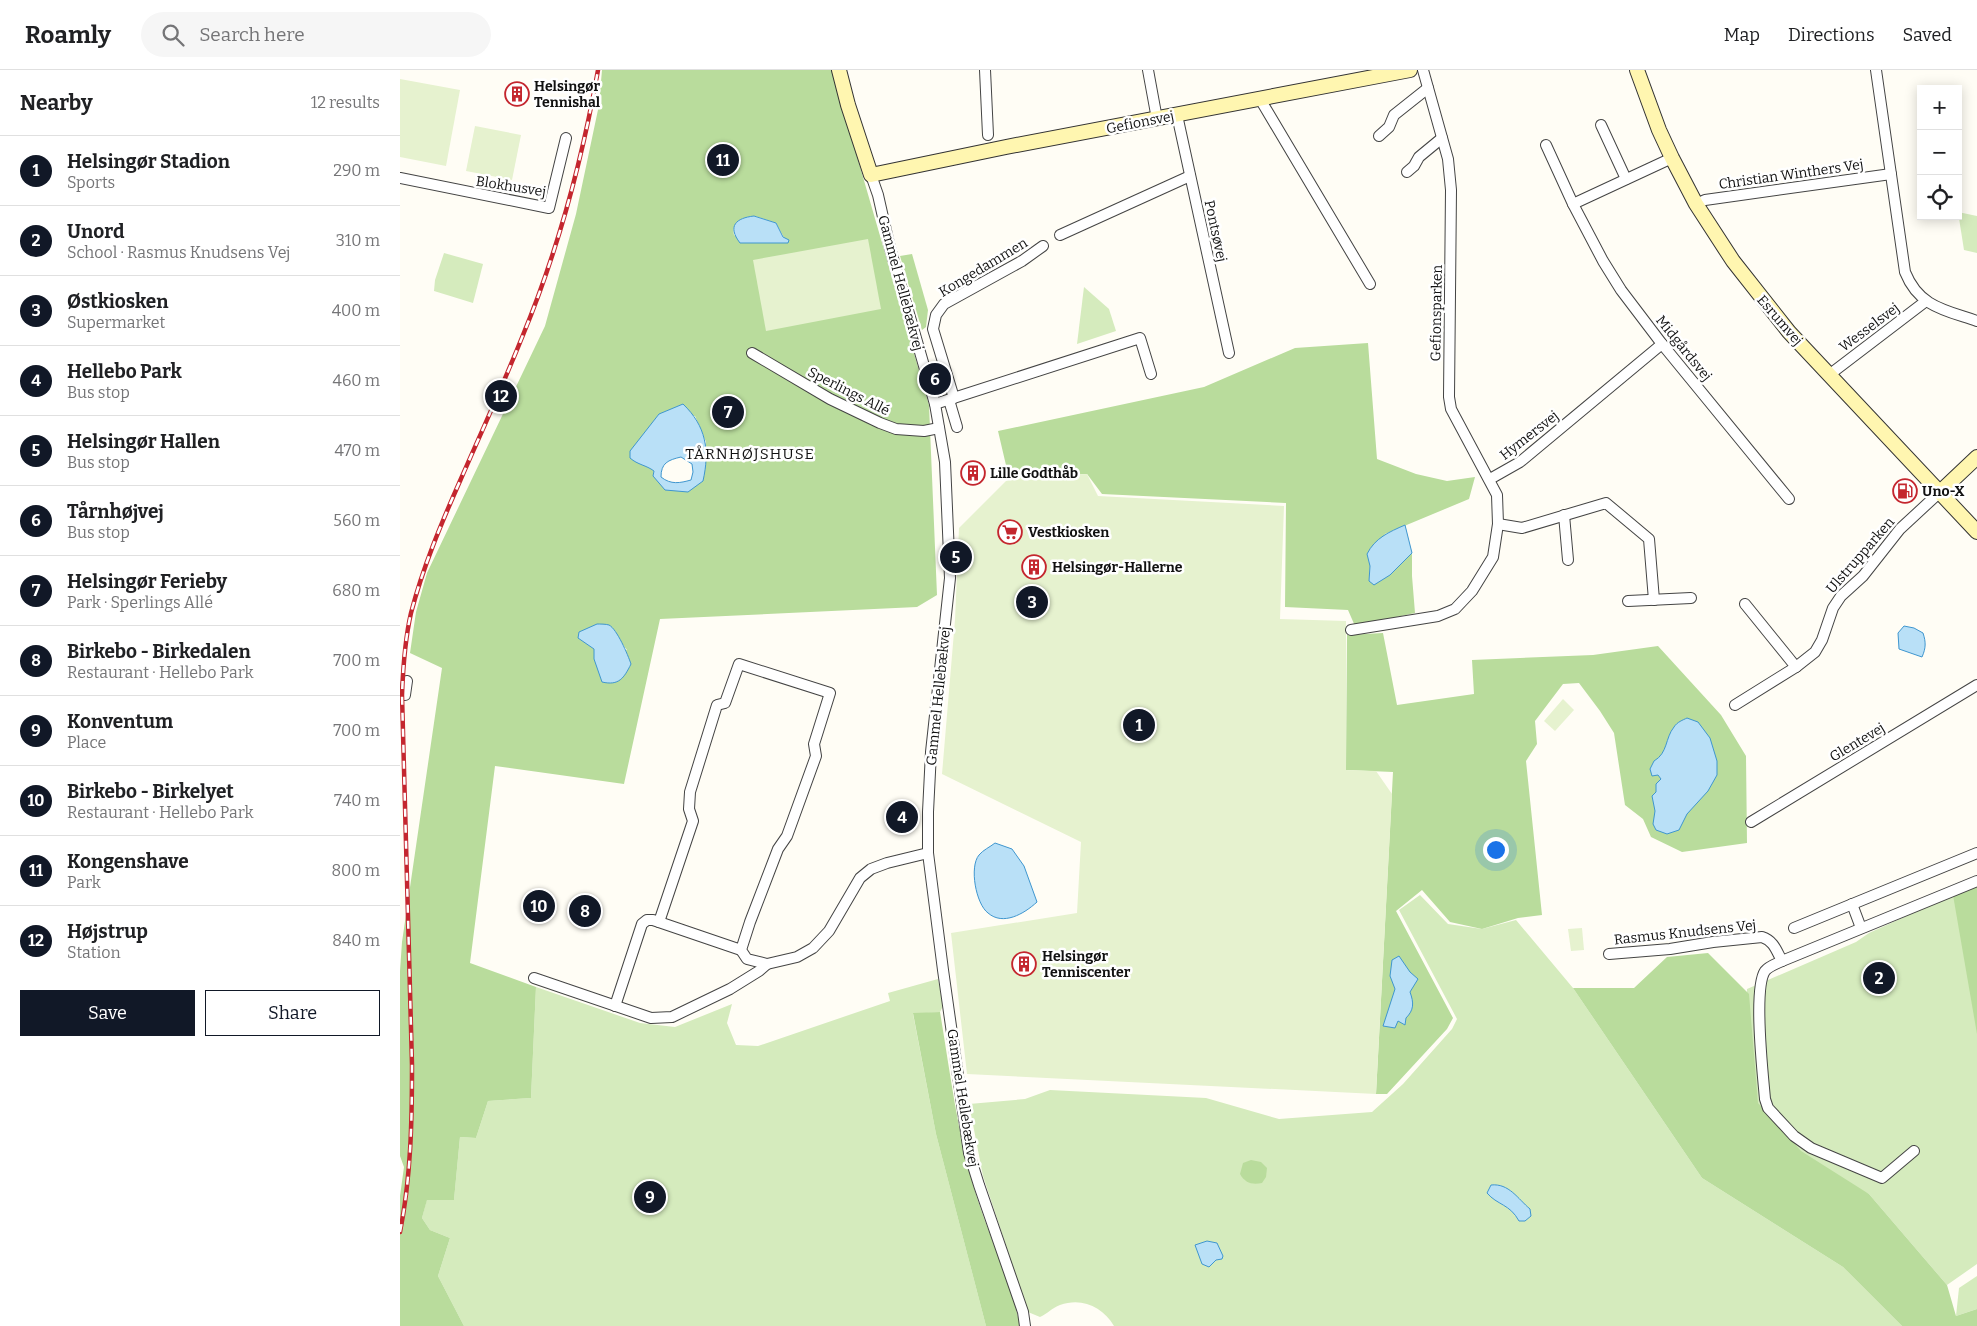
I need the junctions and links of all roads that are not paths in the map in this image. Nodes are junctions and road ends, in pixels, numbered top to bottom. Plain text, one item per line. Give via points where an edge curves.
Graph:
1 (839, 70) edge
2 (985, 70) edge
3 (1148, 70) edge
4 (1410, 70) edge
5 (1422, 70) edge
6 (1637, 70) edge
7 (1876, 70) edge
8 (1428, 88) junction
9 (1260, 99) junction
10 (1177, 115) junction
11 (1157, 119) junction
12 (1601, 125) dead end
13 (988, 135) dead end
14 (1379, 136) dead end
15 (566, 138) dead end
16 (1442, 138) junction
17 (1546, 145) dead end
18 (1672, 158) junction
19 (1408, 172) dead end
20 (1891, 174) junction
21 (871, 175) junction
22 (1190, 176) junction
23 (400, 178) edge
24 (1626, 179) junction
25 (1573, 204) junction
26 (1696, 204) junction
27 (1060, 235) dead end
28 (1043, 246) dead end
29 (1370, 284) dead end
30 (1926, 301) junction
31 (1977, 321) edge
32 (1662, 344) junction
33 (752, 353) dead end
34 (1229, 353) dead end
35 (1151, 374) dead end
36 (1829, 375) junction
37 (952, 399) junction
38 (935, 404) junction
39 (958, 427) dead end
40 (939, 428) junction
41 (1977, 457) edge
42 (1490, 479) junction
43 (1940, 492) junction
44 (1789, 499) dead end
45 (1564, 515) junction
46 (1498, 524) junction
47 (1977, 532) edge
48 (1568, 560) dead end
49 (1691, 598) dead end
50 (1654, 600) junction
51 (1628, 601) dead end
52 (1745, 604) dead end
53 (1351, 630) dead end
54 (1796, 667) junction
55 (407, 681) dead end
56 (1977, 685) edge
57 (400, 695) edge
58 (1735, 705) dead end
59 (1751, 822) dead end
60 (928, 853) junction
61 (1977, 853) edge
62 (1977, 881) edge
63 (1852, 904) junction
64 (659, 922) junction
65 (1794, 928) dead end
66 (1861, 928) junction
67 (741, 950) junction
68 (1609, 954) dead end
69 (1782, 961) junction
70 (767, 964) junction
71 (534, 978) dead end
72 (615, 1006) junction
73 (1914, 1152) dead end
74 (1025, 1326) edge

1 - 21 main road, Gammel Hellebækvej
2 - 13 street
3 - 11 street
4 - 9 main road, Gefionsvej
5 - 8 street, Gefionsparken
6 - 18 main road, Esrumvej
7 - 20 street
8 - 14 street via 1394,115 1389,127
8 - 16 street, Gefionsparken
9 - 10 main road, Gefionsvej
9 - 29 street
10 - 11 main road, Gefionsvej
10 - 22 street, Pontsøvej
11 - 21 main road, Gefionsvej
12 - 24 street
15 - 23 street, Blokhusvej via 550,208
16 - 19 street via 1419,156
16 - 42 street, Gefionsparken via 1451,190 1449,397 1456,420
17 - 25 street, Midgårdsvej
18 - 24 street
18 - 26 main road, Esrumvej
20 - 26 street, Christian Winthers Vej via 1705,200
20 - 30 street via 1906,272 1915,291
21 - 38 street, Gammel Hellebækvej
22 - 27 street
22 - 34 street, Pontsøvej
24 - 25 street
25 - 32 street, Midgårdsvej via 1621,290
26 - 36 main road, Esrumvej via 1754,290
28 - 37 street, Kongedammen via 944,304 936,315 933,329
30 - 31 street
30 - 36 street, Wesselsvej
32 - 42 street, Hymersvej via 1520,462
32 - 44 street, Midgårdsvej
33 - 40 street, Sperlings Allé via 830,399 880,423 896,429 924,431
35 - 37 street via 1140,338
36 - 43 main road, Esrumvej
37 - 38 street
37 - 39 street, Kongedammen
38 - 40 street, Gammel Hellebækvej
40 - 60 street, Gammel Hellebækvej via 945,462 950,578 931,752
41 - 43 main road
42 - 46 street via 1497,495
43 - 47 main road, Esrumvej
43 - 54 street, Ulstrupparken via 1900,529 1863,576 1841,596 1815,652
45 - 46 street via 1522,528
45 - 48 street
45 - 50 street via 1606,503 1649,539
46 - 53 street via 1493,557 1456,610
49 - 50 street
50 - 51 street
52 - 54 street
54 - 58 street, Ulstrupparken
55 - 57 street via 406,695
56 - 59 street, Glentevej
60 - 70 street via 871,869 860,878 829,931 813,948 797,957
60 - 74 street, Gammel Hellebækvej via 970,1153
61 - 63 street
62 - 66 street
63 - 65 street
63 - 66 street
64 - 67 street
64 - 67 street via 693,821 689,809 690,792 717,704 726,703 740,664 830,693 814,744 816,756
64 - 72 street via 647,920 642,924
66 - 69 street
67 - 70 street via 747,959
68 - 69 street, Rasmus Knudsens Vej via 1762,937 1769,939
69 - 73 street via 1771,966 1762,980 1759,1013 1768,1108 1794,1136 1811,1148 1882,1178
70 - 72 street via 730,989 672,1017 651,1018
71 - 72 street

